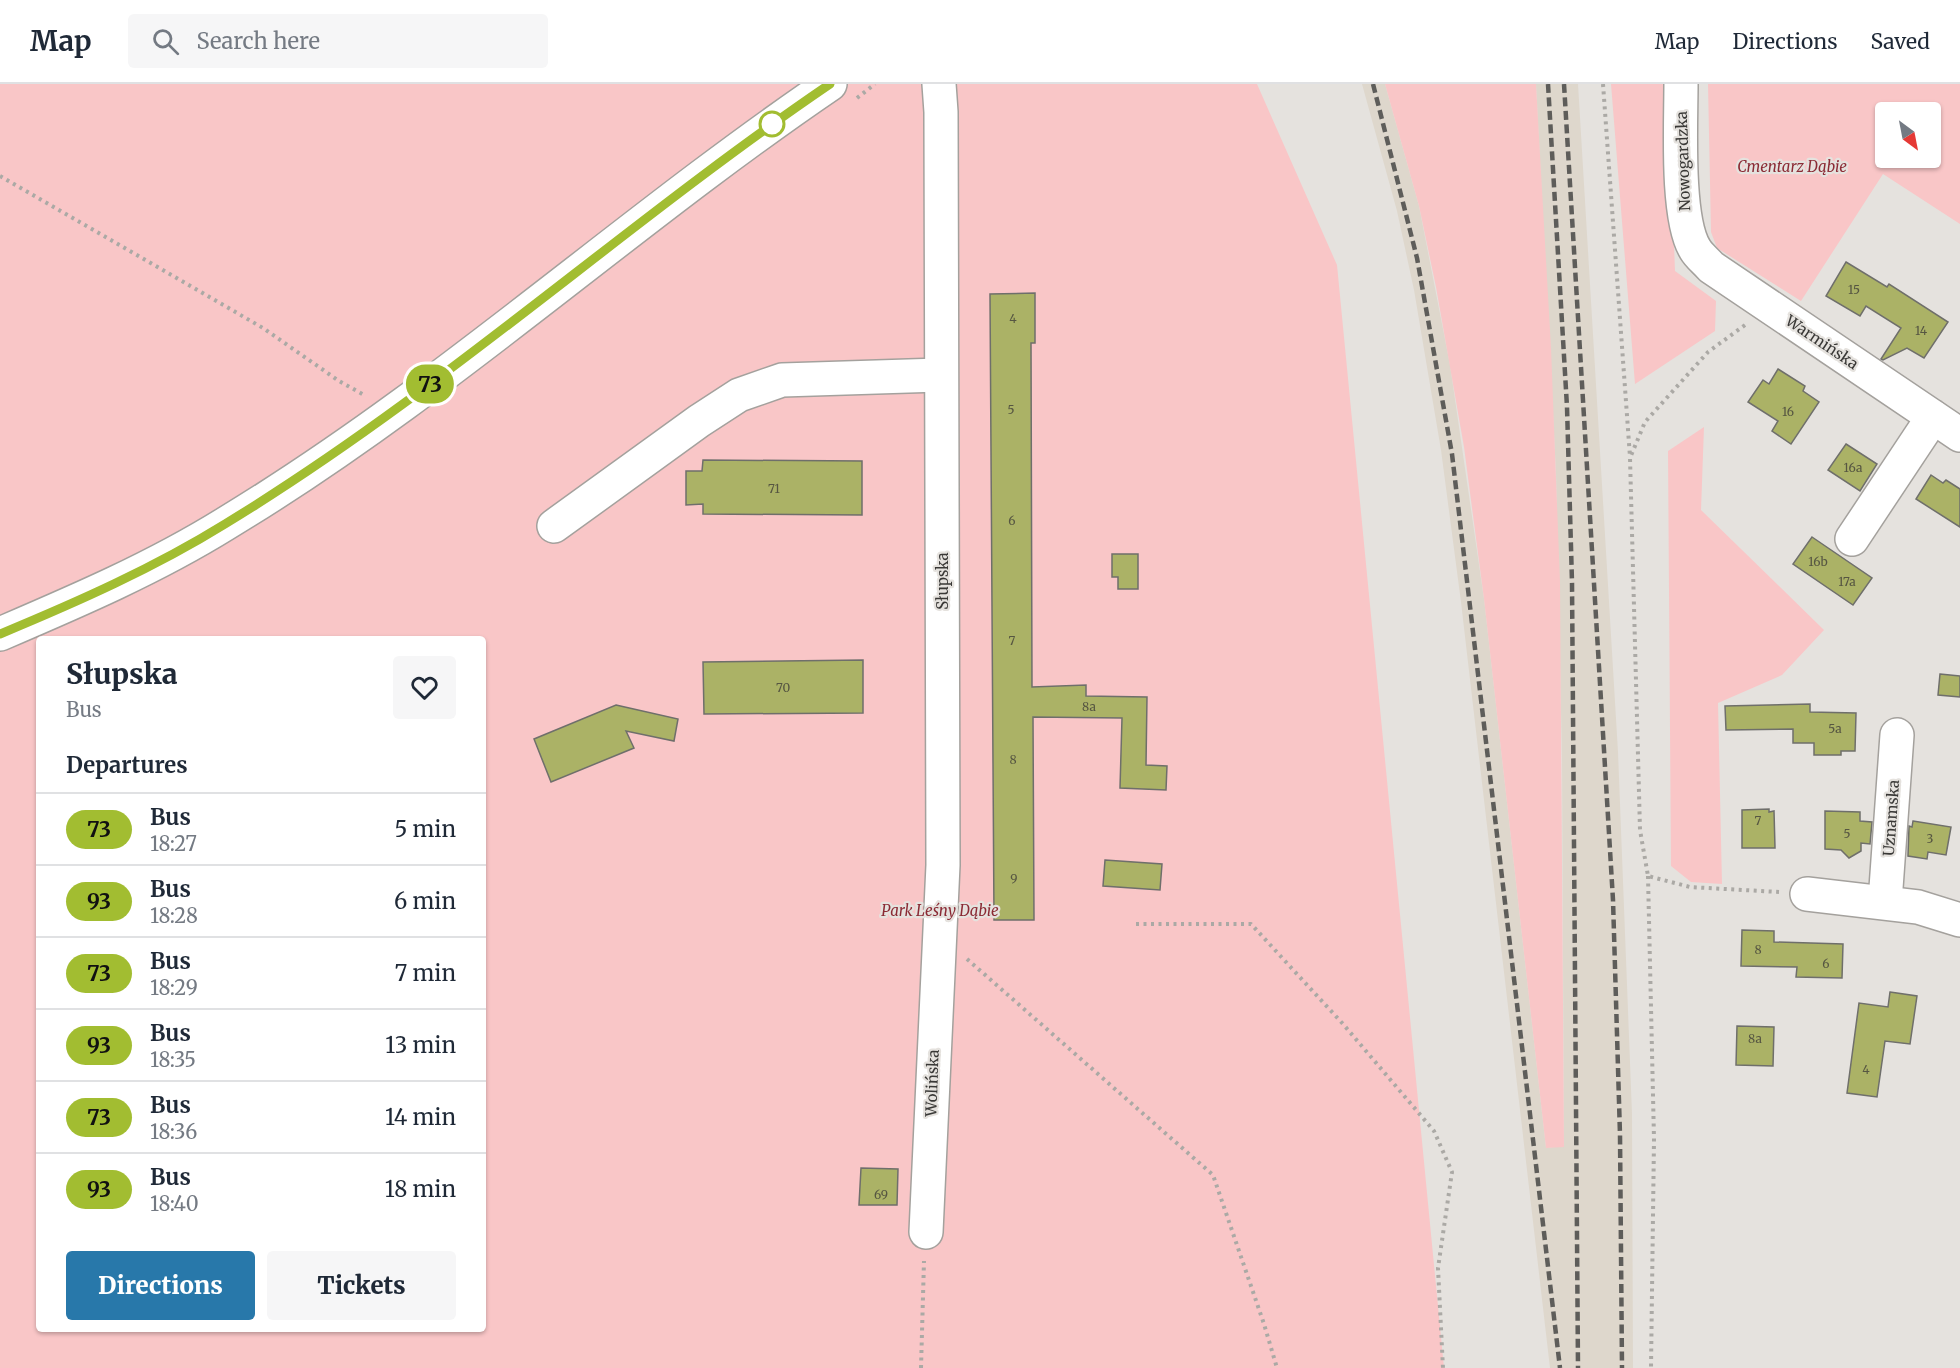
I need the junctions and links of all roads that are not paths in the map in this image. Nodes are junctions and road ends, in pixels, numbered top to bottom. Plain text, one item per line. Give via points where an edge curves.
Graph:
1 (830, 84) edge
2 (939, 84) edge
3 (1681, 84) edge
4 (1711, 267) joint
5 (940, 375) junction
6 (1933, 417) junction
7 (1960, 435) edge
8 (554, 526) dead end
9 (1852, 538) dead end
10 (0, 634) edge
11 (1897, 735) dead end
12 (1807, 894) road end
13 (1885, 902) junction
14 (1960, 920) edge
15 (938, 934) joint
16 (925, 1244) road end

1 - 10 street via 668,201 390,414 281,489 149,567
2 - 5 street, Słupska
3 - 4 street, Nowogardzka via 1685,224 1695,249
4 - 6 street, Warmińska
5 - 8 street via 782,380 739,395
5 - 15 street, Słupska via 943,865
6 - 7 street, Warmińska
6 - 9 street
11 - 13 street, Uznamska
12 - 13 street
13 - 14 street
15 - 16 street, Wolińska

